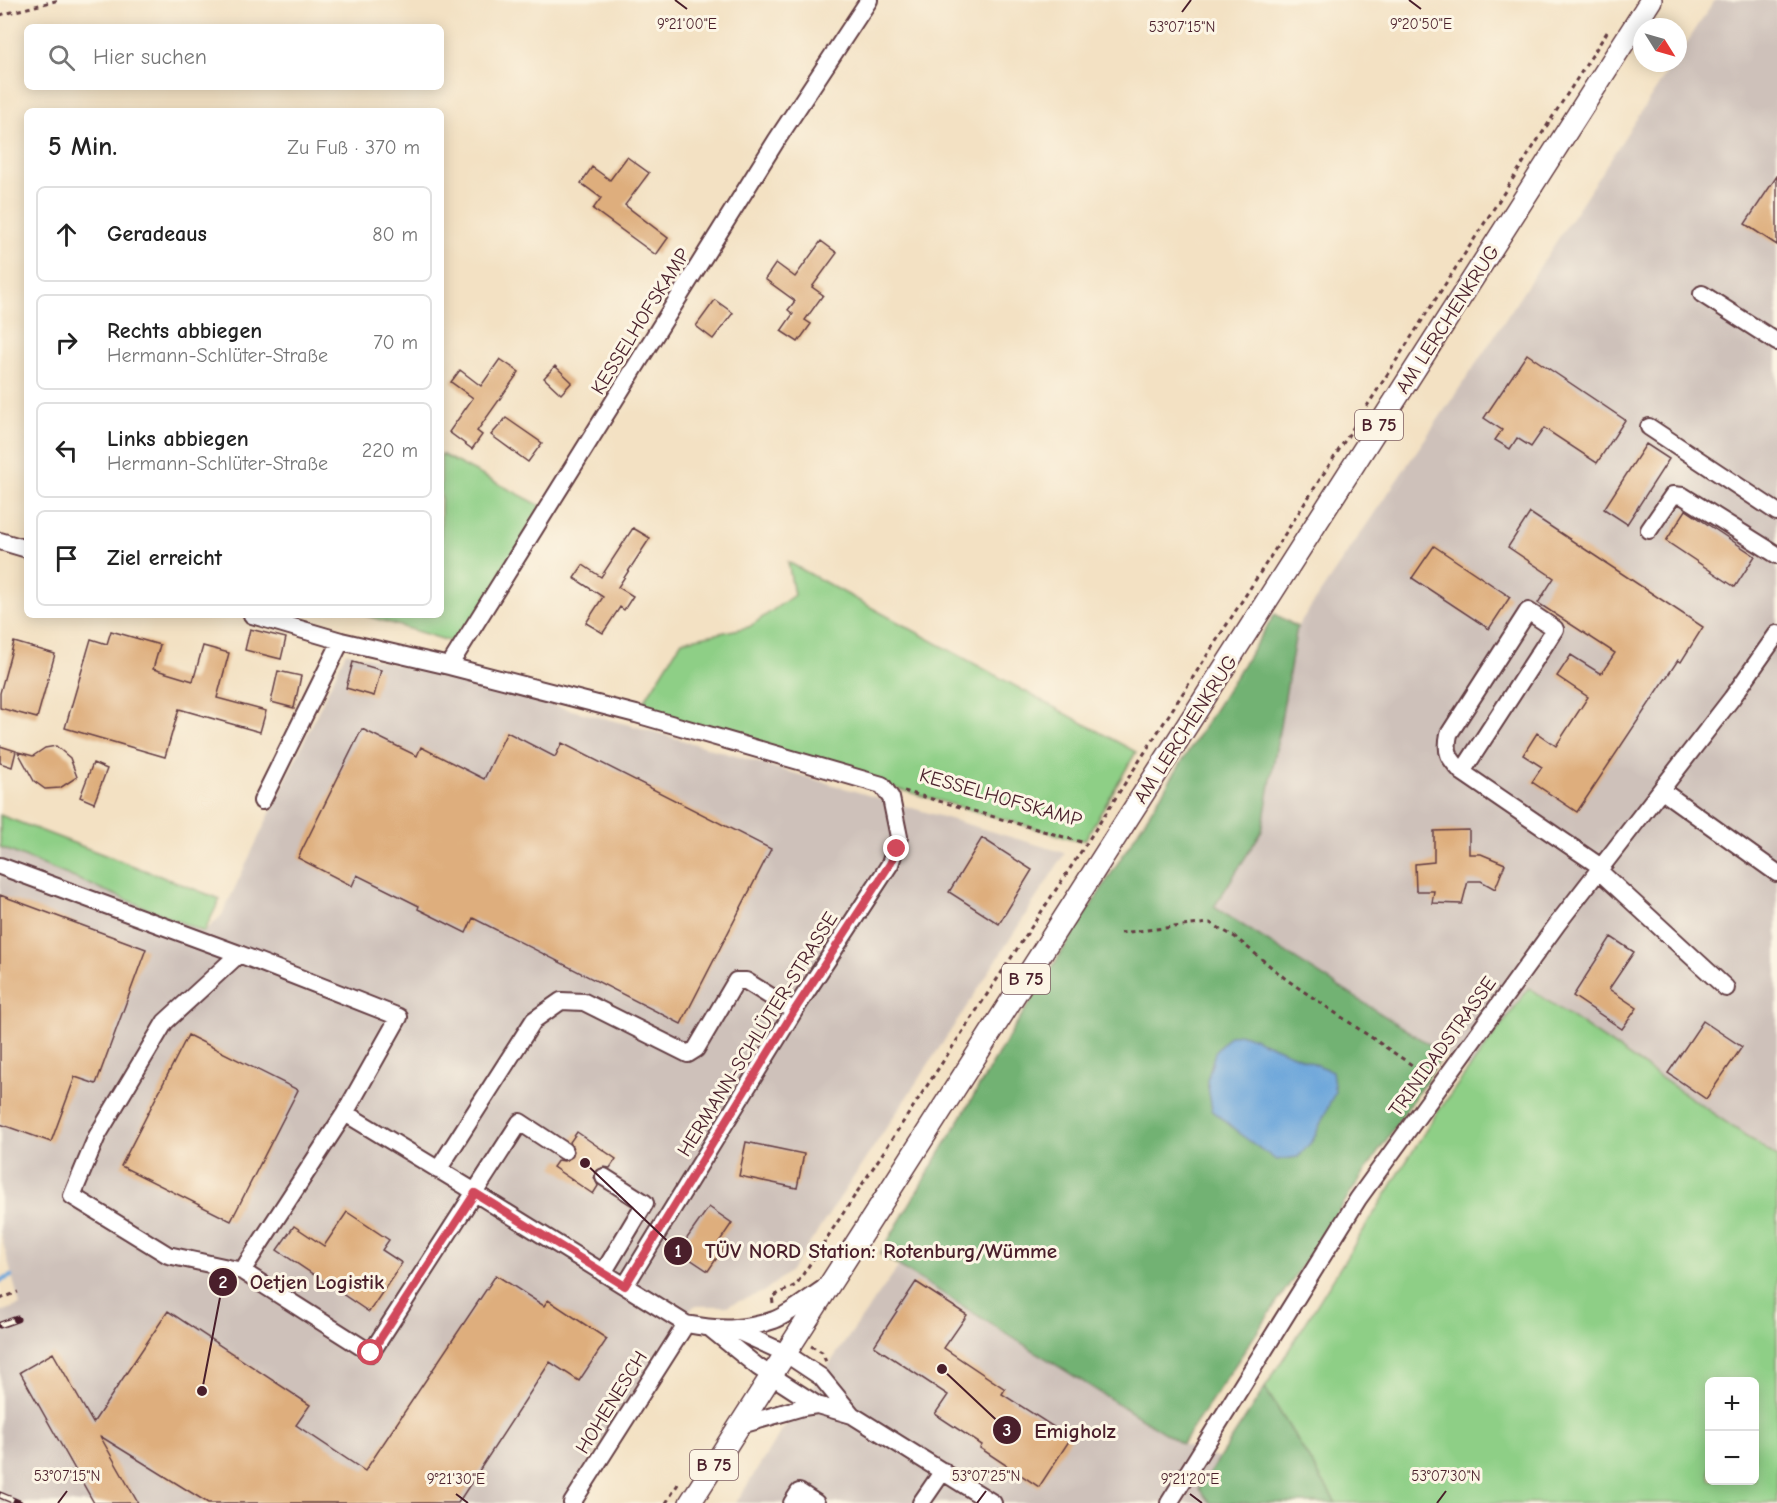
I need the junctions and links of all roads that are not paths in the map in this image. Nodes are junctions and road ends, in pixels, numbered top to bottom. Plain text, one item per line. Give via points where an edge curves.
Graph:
1 (869, 0) edge
2 (1651, 0) edge
3 (1702, 294) dead end
4 (1777, 342) edge
5 (1648, 427) dead end
6 (1777, 512) edge
7 (1649, 530) dead end
8 (0, 541) edge
9 (24, 548) edge
10 (1777, 555) edge
11 (262, 618) edge
12 (1777, 634) edge
13 (341, 641) junction
14 (449, 666) junction
15 (1462, 772) junction
16 (1661, 790) junction
17 (262, 801) dead end
18 (0, 866) edge
19 (1599, 868) junction
20 (1777, 873) edge
21 (239, 954) junction
22 (1726, 988) dead end
23 (794, 1011) junction
24 (345, 1113) junction
25 (564, 1151) dead end
26 (438, 1170) junction
27 (604, 1177) dead end
28 (475, 1193) junction
29 (243, 1271) junction
30 (603, 1273) junction
31 (625, 1286) junction
32 (827, 1286) junction
33 (686, 1324) junction
34 (711, 1329) junction
35 (735, 1330) junction
36 (785, 1353) junction
37 (770, 1376) junction
38 (818, 1405) junction
39 (852, 1415) junction
40 (738, 1426) junction
41 (943, 1471) junction
42 (572, 1503) edge
43 (690, 1503) edge
44 (792, 1503) edge
45 (816, 1503) edge
46 (921, 1503) edge
47 (993, 1503) edge
48 (1169, 1503) edge

1 - 14 street, KESSELHOFSKAMP via 776,141
2 - 32 main road, AM LERCHENKRUG / B 75
3 - 4 street
5 - 6 street
7 - 10 street via 1673,495 1683,496
8 - 9 street
11 - 13 street
12 - 16 street, TRINIDADSTRASSE
13 - 14 street
13 - 17 street
14 - 23 street, HERMANN-SCHLÜTER-STRASSE via 636,714 886,791 899,837 890,864
15 - 15 street via 1446,749 1449,734 1528,611 1555,629
15 - 19 street
16 - 19 street, TRINIDADSTRASSE
16 - 20 street
18 - 21 street
19 - 22 street
19 - 48 street, TRINIDADSTRASSE via 1358,1199
21 - 24 street via 399,1017
21 - 29 street via 165,1022 97,1136 72,1196 168,1255
23 - 26 street via 746,981 736,981 696,1049 688,1054 584,1002 561,1000 534,1020
23 - 31 street, HERMANN-SCHLÜTER-STRASSE
24 - 26 street
24 - 29 street
25 - 28 street via 520,1122
26 - 28 street
27 - 30 street via 645,1203
28 - 29 street via 371,1353
28 - 30 street
30 - 31 street
31 - 33 street
32 - 35 street via 776,1319
32 - 36 main road, B 75
33 - 34 street
33 - 42 street, HOHENESCH
34 - 35 street
34 - 37 street
35 - 36 street
36 - 37 main road, B 75
36 - 39 street via 821,1377
37 - 38 street
37 - 40 main road, B 75
38 - 39 street
38 - 40 street
39 - 41 street
40 - 43 main road, B 75
41 - 46 street
41 - 47 street
44 - 45 street via 799,1492

